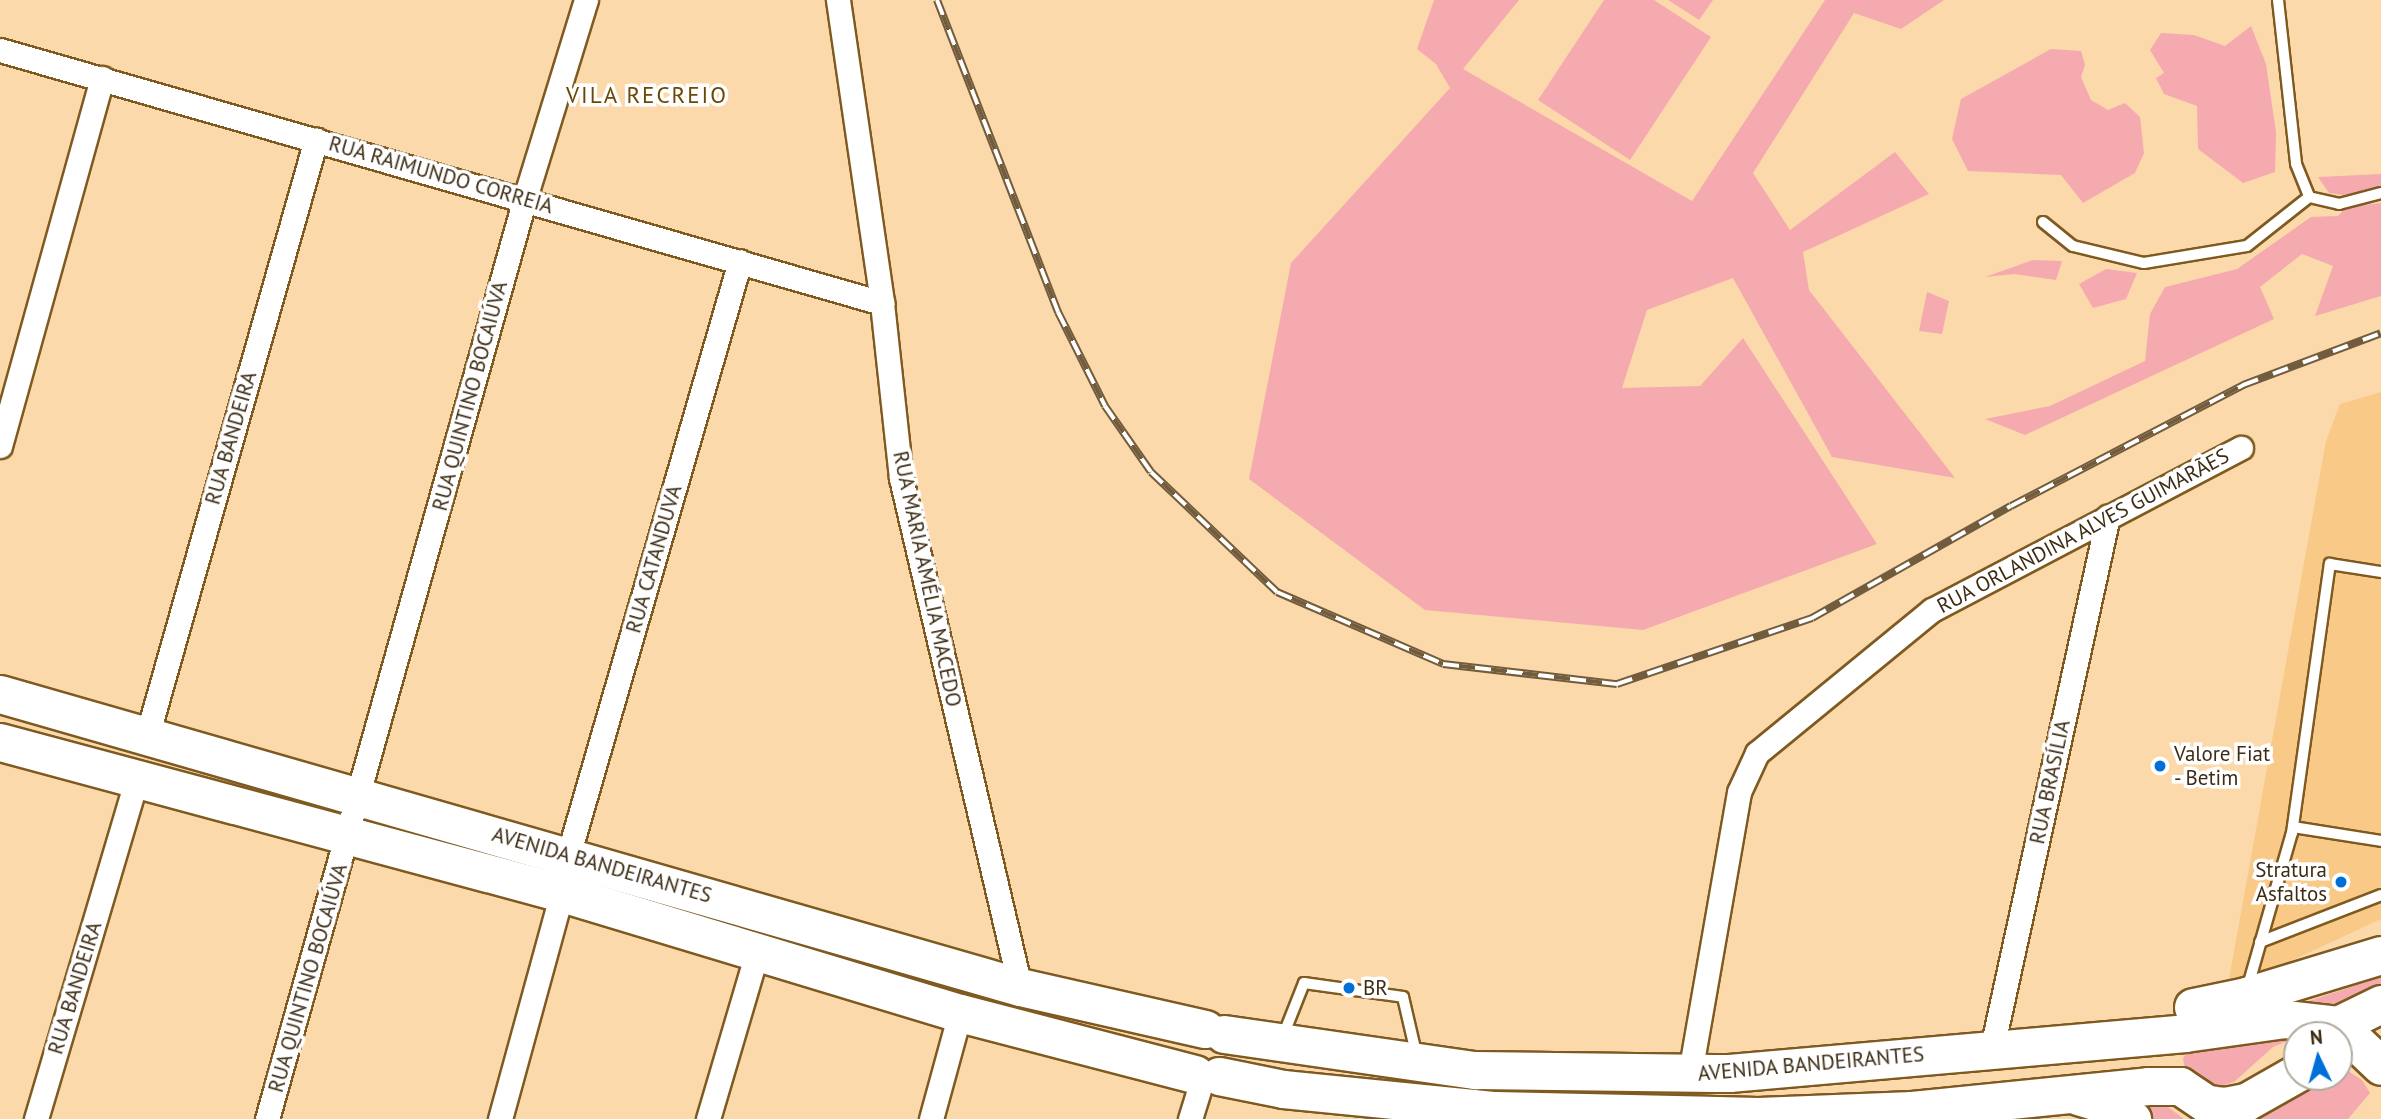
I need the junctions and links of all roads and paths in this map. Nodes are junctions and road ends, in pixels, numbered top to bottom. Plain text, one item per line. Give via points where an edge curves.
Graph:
1 (586, 0) edge
2 (838, 0) edge
3 (2278, 0) edge
4 (0, 50) edge
5 (102, 78) junction
6 (316, 139) junction
7 (2381, 193) edge
8 (2309, 197) junction
9 (525, 198) junction
10 (2043, 222) dead end
11 (740, 261) junction
12 (882, 303) junction
13 (0, 446) edge
14 (2241, 448) dead end
15 (2108, 516) junction
16 (2381, 572) edge
17 (0, 694) edge
18 (146, 736) junction
19 (0, 742) edge
20 (137, 777) junction
21 (361, 795) junction
22 (2293, 827) junction
23 (349, 837) junction
24 (2381, 841) edge
25 (568, 856) junction
26 (562, 893) junction
27 (2381, 895) edge
28 (2381, 935) edge
29 (2260, 942) junction
30 (757, 953) junction
31 (2381, 955) edge
32 (1020, 987) junction
33 (2246, 996) junction
34 (2381, 1004) edge
35 (960, 1013) junction
36 (2308, 1021) edge
37 (2346, 1021) edge
38 (1214, 1032) junction
39 (2185, 1033) junction
40 (2353, 1040) edge
41 (1280, 1042) junction
42 (1992, 1048) junction
43 (1418, 1063) junction
44 (2353, 1065) edge
45 (2381, 1068) edge
46 (1690, 1073) junction
47 (1206, 1076) junction
48 (2283, 1081) edge
49 (2180, 1086) junction
50 (2058, 1102) junction
51 (1967, 1110) edge
52 (1865, 1115) edge
53 (36, 1119) edge
54 (267, 1119) edge
55 (500, 1119) edge
56 (708, 1119) edge
57 (931, 1119) edge
58 (1190, 1119) edge
59 (2132, 1119) edge

1 - 9 street, RUA QUINTINO BOCAIÚVA
2 - 12 street, RUA MARIA AMÉLIA MACEDO
3 - 8 lane via 2296,164
4 - 5 street, RUA RAIMUNDO CORREIA
5 - 6 street, RUA RAIMUNDO CORREIA
5 - 13 street
6 - 9 street, RUA RAIMUNDO CORREIA
6 - 18 street, RUA BANDEIRA
7 - 8 lane via 2339,204
8 - 10 lane via 2248,246 2144,263 2073,246
9 - 11 street, RUA RAIMUNDO CORREIA
9 - 21 street, RUA QUINTINO BOCAIÚVA
11 - 12 street, RUA RAIMUNDO CORREIA
11 - 25 street, RUA CATANDUVA
12 - 32 street, RUA MARIA AMÉLIA MACEDO via 901,478
14 - 15 street, RUA ORLANDINA ALVES GUIMARÃES
15 - 42 street, RUA BRASÍLIA
15 - 46 street, RUA ORLANDINA ALVES GUIMARÃES via 1932,610 1757,753 1739,792
16 - 22 lane via 2330,564
17 - 18 main road, AVENIDA BANDEIRANTES
18 - 21 main road, AVENIDA BANDEIRANTES
19 - 20 main road, AVENIDA BANDEIRANTES
20 - 23 main road, AVENIDA BANDEIRANTES
20 - 53 street, RUA BANDEIRA
21 - 23 street, RUA QUINTINO BOCAIÚVA
21 - 25 main road, AVENIDA BANDEIRANTES
22 - 24 lane
22 - 29 lane
23 - 26 main road, AVENIDA BANDEIRANTES
23 - 54 street, RUA QUINTINO BOCAIÚVA
25 - 32 main road, AVENIDA BANDEIRANTES
26 - 30 main road, AVENIDA BANDEIRANTES
26 - 55 street
27 - 29 lane
28 - 33 street via 2336,951
29 - 33 lane
30 - 35 main road, AVENIDA BANDEIRANTES
30 - 56 street
31 - 33 main road
32 - 38 main road, AVENIDA BANDEIRANTES
33 - 42 main road
34 - 37 main road
35 - 47 main road, AVENIDA BANDEIRANTES
35 - 57 street
36 - 39 main road, AVENIDA BANDEIRANTES via 2285,1018
38 - 41 main road, AVENIDA BANDEIRANTES
38 - 47 main road via 1234,1056
39 - 42 main road, AVENIDA BANDEIRANTES
39 - 49 main road via 2174,1044 2169,1059
40 - 45 main road
41 - 43 main road, AVENIDA BANDEIRANTES
41 - 43 lane via 1304,983 1403,997
42 - 46 main road, AVENIDA BANDEIRANTES
42 - 51 main road
43 - 46 main road, AVENIDA BANDEIRANTES via 1475,1070
44 - 45 main road
47 - 52 main road, AVENIDA BANDEIRANTES via 1283,1089 1495,1110 1641,1116
47 - 58 street
48 - 49 main road via 2246,1102 2225,1106 2207,1104
49 - 50 main road, AVENIDA BANDEIRANTES
50 - 51 main road, AVENIDA BANDEIRANTES
50 - 59 main road via 2091,1098
51 - 52 main road, AVENIDA BANDEIRANTES

